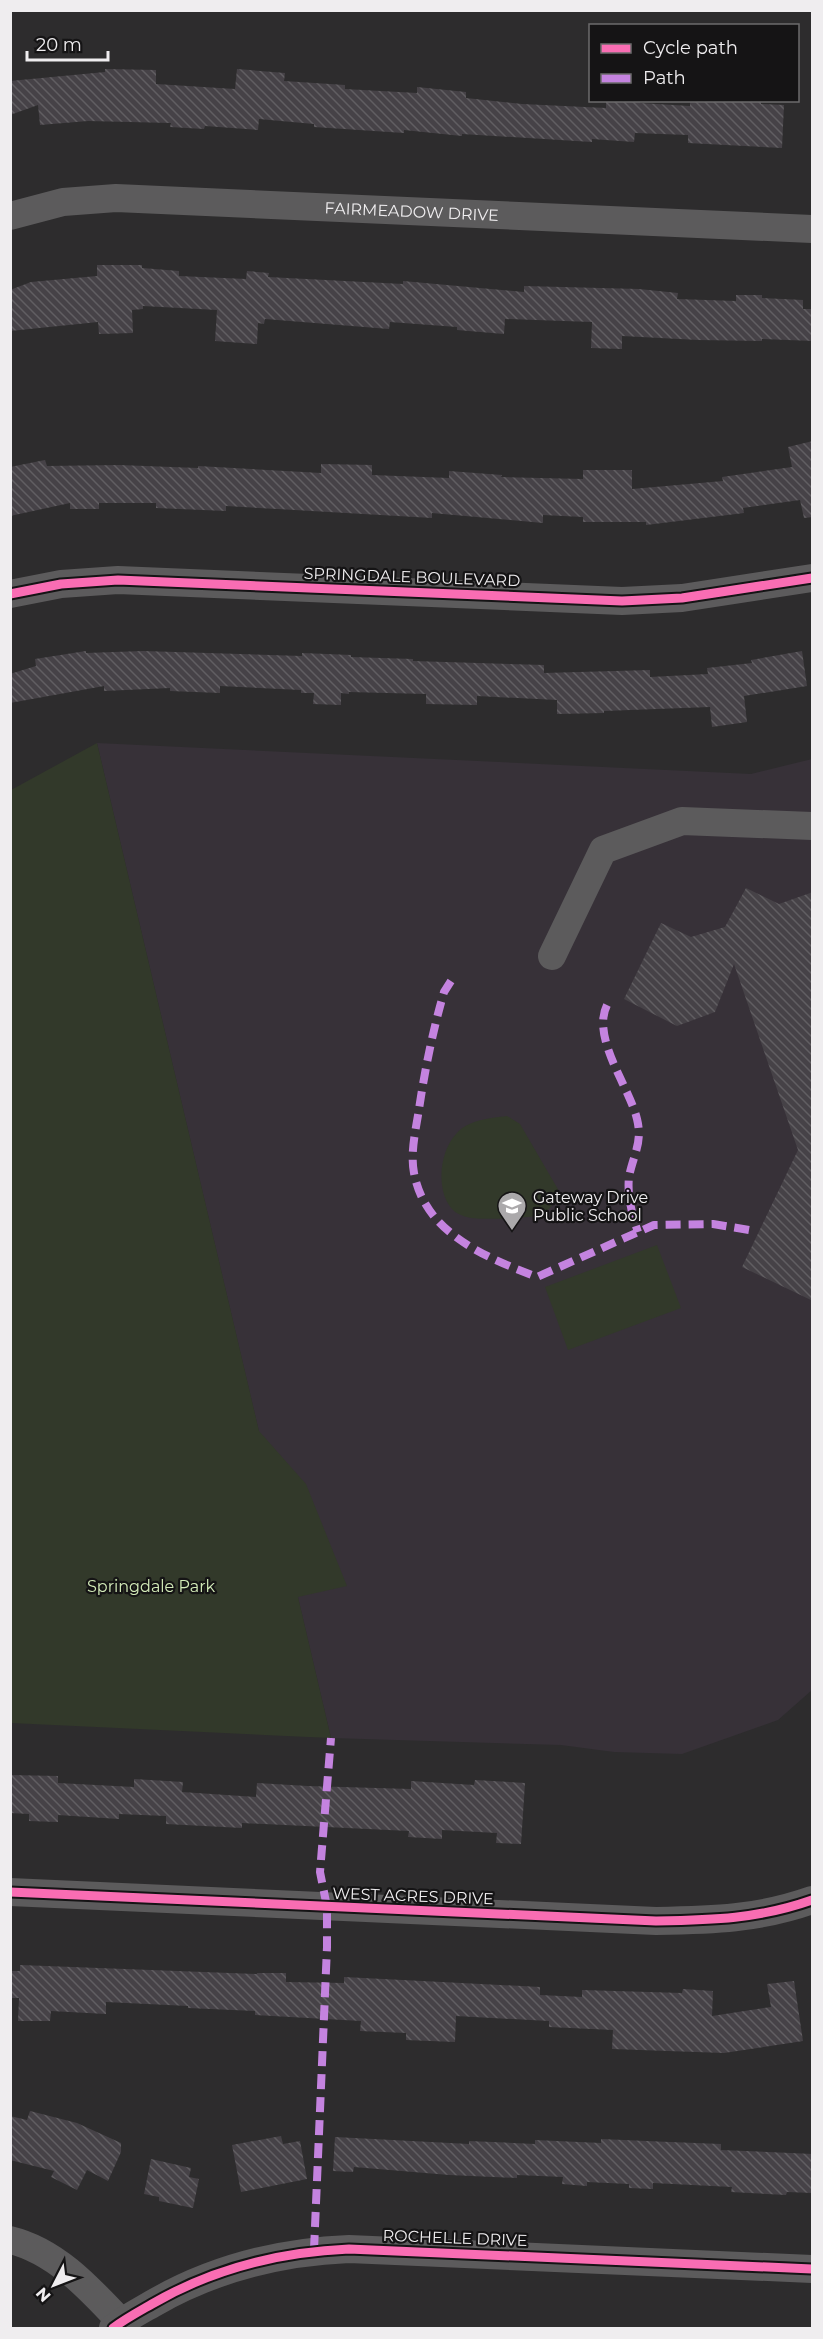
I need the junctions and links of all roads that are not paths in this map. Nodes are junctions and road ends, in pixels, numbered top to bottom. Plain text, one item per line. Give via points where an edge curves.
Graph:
1 (10, 216) edge
2 (813, 229) edge
3 (813, 578) edge
4 (10, 594) edge
5 (813, 826) edge
6 (552, 956) dead end
7 (10, 1892) edge
8 (813, 1900) edge
9 (10, 2240) edge
10 (813, 2269) edge
11 (117, 2325) edge

1 - 2 street, FAIRMEADOW DRIVE via 63,202 116,198
3 - 4 street, SPRINGDALE BOULEVARD via 693,597 622,601 118,580 61,584
5 - 6 street via 682,821 603,850
7 - 8 street, WEST ACRES DRIVE via 656,1921 727,1920
9 - 11 street via 48,2257 81,2279
10 - 11 street, ROCHELLE DRIVE via 314,2250 232,2267 165,2296

